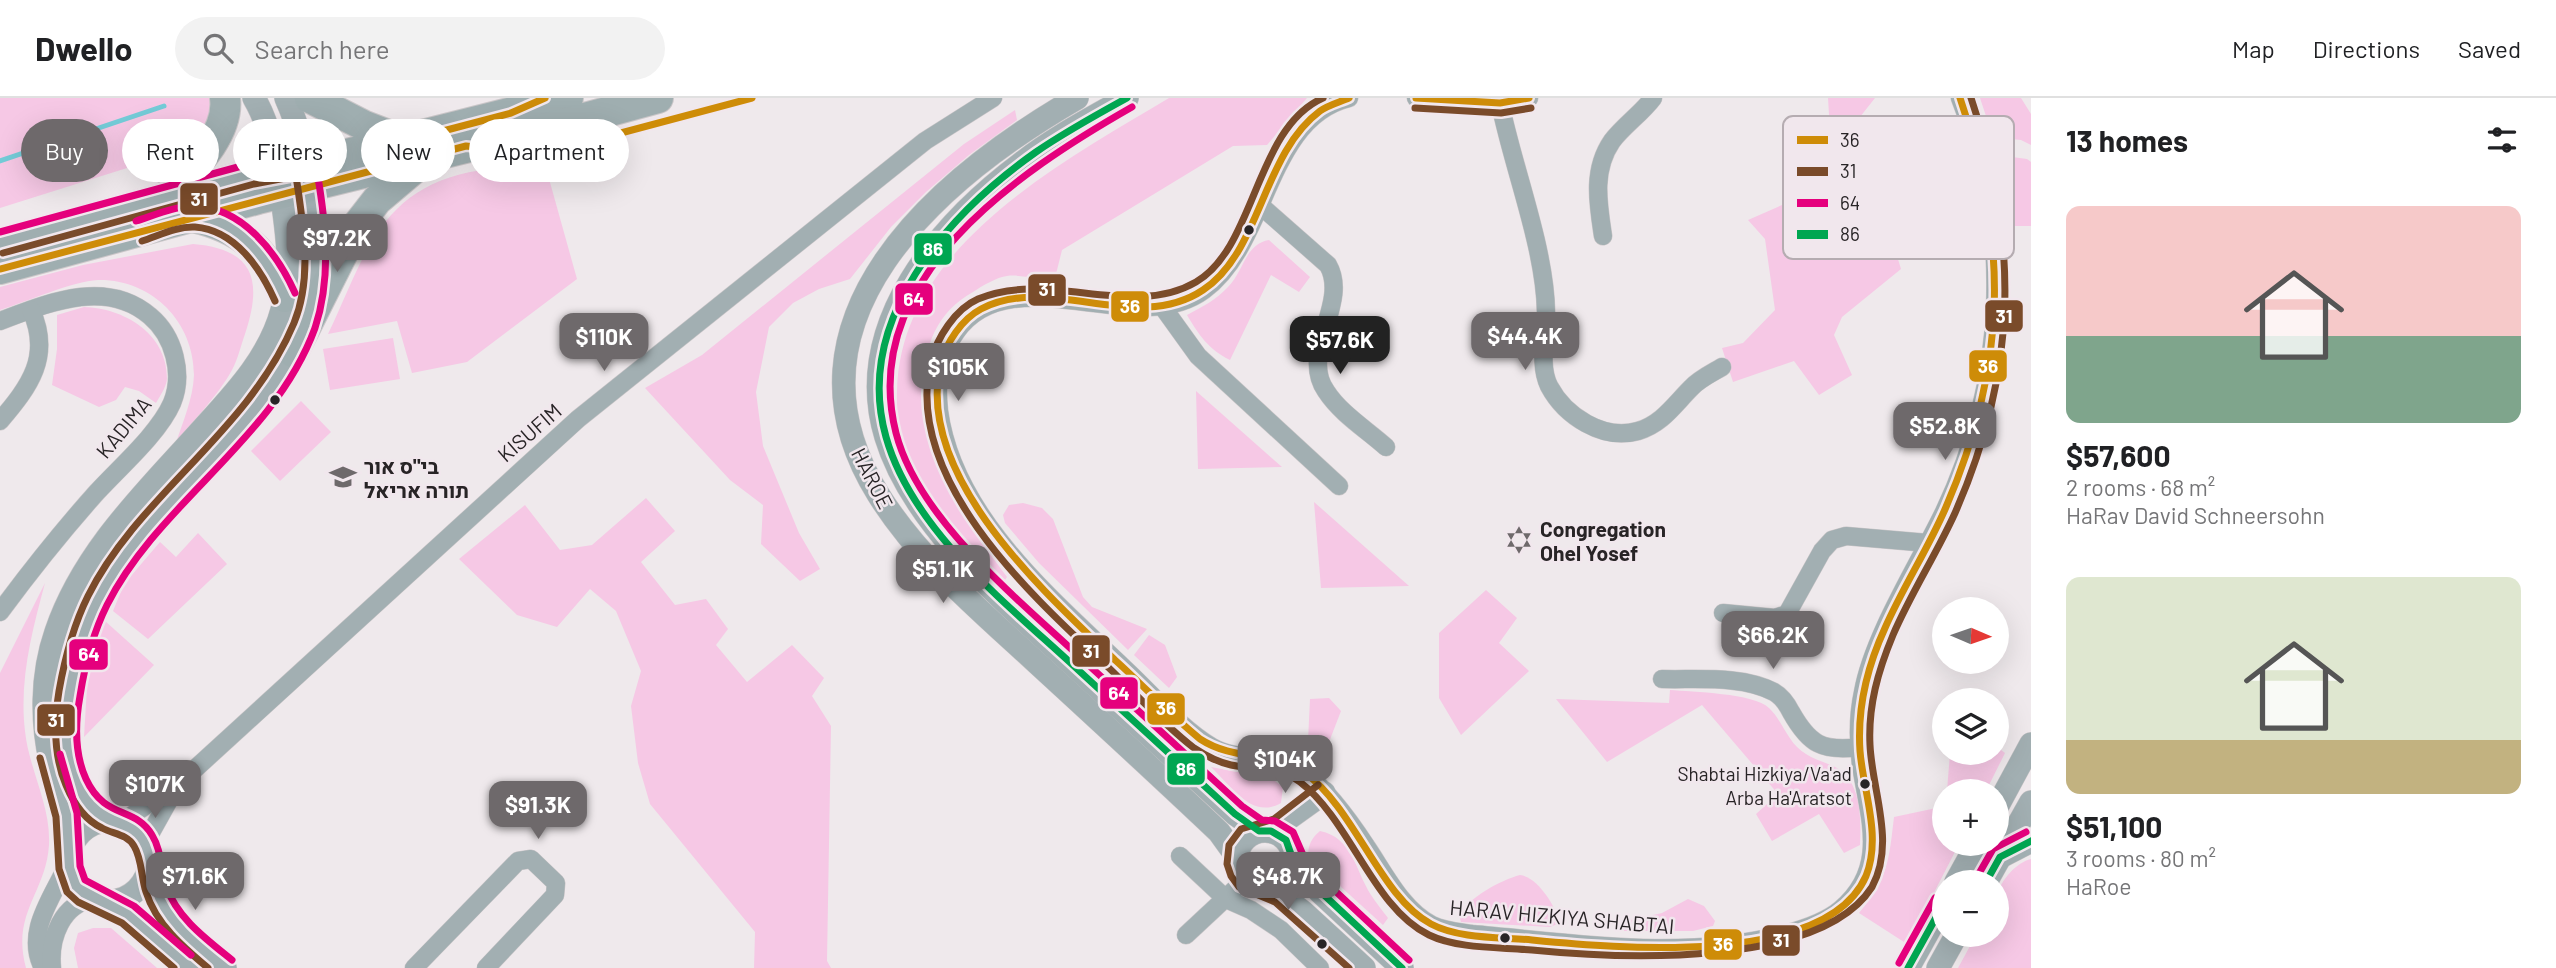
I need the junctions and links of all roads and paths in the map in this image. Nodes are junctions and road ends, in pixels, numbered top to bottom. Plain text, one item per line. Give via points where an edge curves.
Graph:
1 (225, 98) edge
2 (254, 98) edge
3 (286, 98) edge
4 (310, 98) edge
5 (568, 98) edge
6 (658, 98) edge
7 (1077, 98) edge
8 (1127, 98) edge
9 (1349, 98) edge
10 (1416, 98) edge
11 (1529, 98) edge
12 (1653, 98) edge
13 (1960, 98) edge
14 (987, 101) edge
15 (1500, 103) junction
16 (1966, 116) edge
17 (264, 119) edge
18 (294, 119) edge
19 (361, 124) edge
20 (455, 128) edge
21 (455, 149) edge
22 (265, 182) edge
23 (282, 182) edge
24 (293, 182) edge
25 (294, 182) edge
26 (397, 182) edge
27 (167, 196) junction
28 (1261, 206) junction
29 (192, 216) junction
30 (1603, 236) dead end
31 (0, 243) edge
32 (1995, 259) edge
33 (0, 269) edge
34 (285, 297) junction
35 (1162, 306) junction
36 (31, 310) junction
37 (0, 321) edge
38 (293, 352) junction
39 (1722, 367) dead end
40 (0, 421) edge
41 (1386, 447) dead end
42 (1339, 485) dead end
43 (1928, 543) junction
44 (0, 611) edge
45 (1723, 613) dead end
46 (1662, 678) dead end
47 (2031, 744) edge
48 (1860, 747) junction
49 (185, 778) junction
50 (2009, 784) edge
51 (2009, 787) edge
52 (1324, 793) junction
53 (2031, 801) edge
54 (115, 822) junction
55 (1265, 831) junction
56 (2031, 841) edge
57 (145, 842) junction
58 (1292, 853) junction
59 (1180, 856) dead end
60 (1237, 857) junction
61 (2000, 857) junction
62 (68, 859) junction
63 (149, 866) junction
64 (1993, 870) edge
65 (1246, 879) junction
66 (1269, 887) junction
67 (1226, 899) junction
68 (101, 901) junction
69 (1932, 924) edge
70 (1186, 935) dead end
71 (1950, 947) edge
72 (43, 968) edge
73 (52, 968) edge
74 (190, 968) edge
75 (225, 968) edge
76 (414, 968) edge
77 (486, 968) edge
78 (1320, 968) edge
79 (1364, 968) edge
80 (1402, 968) edge
81 (1908, 968) edge
82 (1938, 968) edge

1 - 27 main road via 220,129
2 - 17 street
3 - 18 street
4 - 19 main road
5 - 20 main road
6 - 21 main road
7 - 60 street, HAROE via 948,190 904,234 873,277 851,332 845,384 850,427 877,493 911,539 961,592 1219,832
8 - 55 street, HAROE via 1024,161 945,233 910,281 889,327 880,406 897,464 928,515 969,565 1235,814
9 - 28 street via 1320,111 1301,131 1278,166
10 - 15 street
11 - 15 street
12 - 30 street via 1612,142 1603,160 1598,197
13 - 16 street, HARAV HIZKIYA SHABTAI
14 - 49 street, KISUFIM via 906,156 629,377 525,465
15 - 39 street via 1542,275 1545,371 1561,402 1576,418 1596,428 1637,432 1657,422 1692,386
22 - 27 main road
23 - 29 main road
24 - 34 street
25 - 38 street via 316,247 310,309
26 - 38 main road via 356,227
27 - 31 main road
28 - 35 street via 1223,273 1201,293
28 - 41 street via 1334,275 1317,371 1325,390
29 - 33 main road
29 - 34 main road via 243,236 267,262
32 - 43 street, HARAV HIZKIYA SHABTAI via 1990,357 1977,425
34 - 62 street via 270,341 239,389 113,530 81,574 67,603 49,654 44,702 48,746 69,832
35 - 42 street via 1198,356
35 - 52 street, HARAV HIZKIYA SHABTAI via 1024,298 994,305 968,319 957,329 939,367 938,397 949,451 992,530 1034,581 1201,740 1223,752 1298,768
36 - 37 street, KADIMA
36 - 40 street via 39,339 33,376
36 - 44 street, KADIMA via 90,296 136,305 170,341 176,389 156,429 74,518
38 - 54 street via 259,405 132,546 90,613 68,687 67,755 81,792
43 - 45 street via 1846,536 1832,540 1787,614 1775,618
43 - 48 street, HARAV HIZKIYA SHABTAI via 1868,672 1860,710
46 - 48 street via 1763,687 1782,699 1804,735 1816,743 1829,748
47 - 50 street
48 - 52 street, HARAV HIZKIYA SHABTAI via 1873,827 1870,861 1855,894 1840,910 1799,931 1727,946 1669,950 1450,931 1423,919 1401,897
49 - 54 street, KISUFIM
49 - 57 street, KISUFIM
51 - 53 street
52 - 55 street
52 - 58 street
53 - 61 street
54 - 57 street via 131,827
54 - 62 street via 87,827 72,845
55 - 58 street via 1286,840
55 - 60 street via 1242,844
56 - 61 street
57 - 63 street
58 - 66 street via 1288,875
58 - 80 street via 1320,892
59 - 67 street
60 - 65 street
61 - 64 street
62 - 68 street via 76,885
62 - 72 street via 38,928 35,943
63 - 68 street via 140,888 120,901
63 - 75 street via 172,920
65 - 66 street
65 - 67 street
66 - 79 street
67 - 70 street
67 - 78 street via 1281,930
68 - 73 street via 80,901 71,907 56,931
68 - 74 street
69 - 81 street
71 - 82 street
76 - 77 street via 518,861 531,859 556,883 555,895

